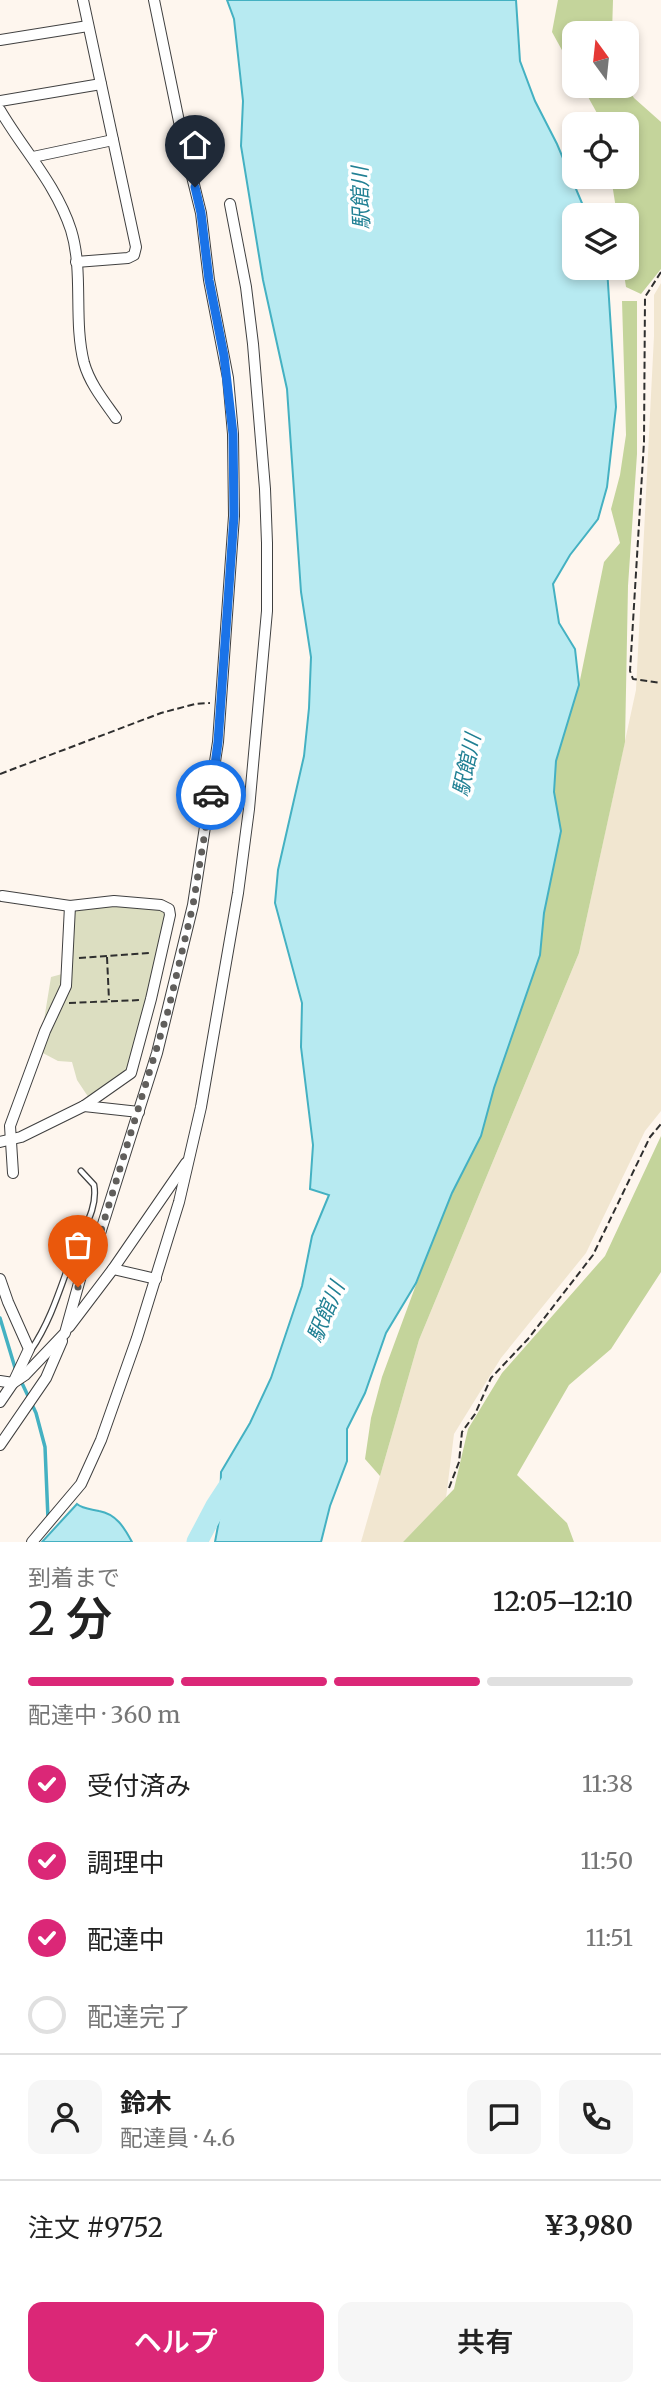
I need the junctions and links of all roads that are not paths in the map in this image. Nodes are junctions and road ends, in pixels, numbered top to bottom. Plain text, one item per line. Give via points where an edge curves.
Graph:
1 (83, 0) edge
2 (154, 0) edge
3 (88, 26) junction
4 (0, 40) edge
5 (102, 84) junction
6 (0, 101) edge
7 (0, 110) edge
8 (113, 140) junction
9 (33, 157) junction
10 (230, 204) dead end
11 (76, 262) junction
12 (116, 418) dead end
13 (2, 896) edge
14 (71, 906) junction
15 (84, 1106) junction
16 (139, 1112) junction
17 (4, 1142) edge
18 (189, 1158) junction
19 (81, 1171) dead end
20 (13, 1173) dead end
21 (113, 1269) junction
22 (0, 1279) edge
23 (156, 1279) junction
24 (65, 1333) junction
25 (29, 1353) junction
26 (0, 1381) edge
27 (13, 1383) junction
28 (0, 1402) edge
29 (0, 1445) edge
30 (32, 1542) edge

1 - 3 street
2 - 16 street via 201,213 221,335 231,411 234,516 212,786 193,905
3 - 4 street
3 - 5 street
5 - 6 street
5 - 8 street
7 - 9 street
8 - 9 street
8 - 11 street via 134,255
9 - 11 street via 63,211
10 - 18 street via 253,344 265,489 267,611 238,893
11 - 12 street via 85,365
13 - 14 street
14 - 15 street via 114,901 166,906 170,915 131,1073
14 - 17 street via 65,986
15 - 16 street
15 - 17 street
16 - 24 street via 97,1244 84,1265
17 - 20 street
18 - 21 street
18 - 23 street
19 - 25 lane via 94,1185 94,1206 57,1301
21 - 23 street
21 - 24 street
22 - 25 street
23 - 30 street via 101,1440 81,1484
24 - 27 street
24 - 29 street via 46,1378
25 - 27 street
26 - 27 street
27 - 28 street

